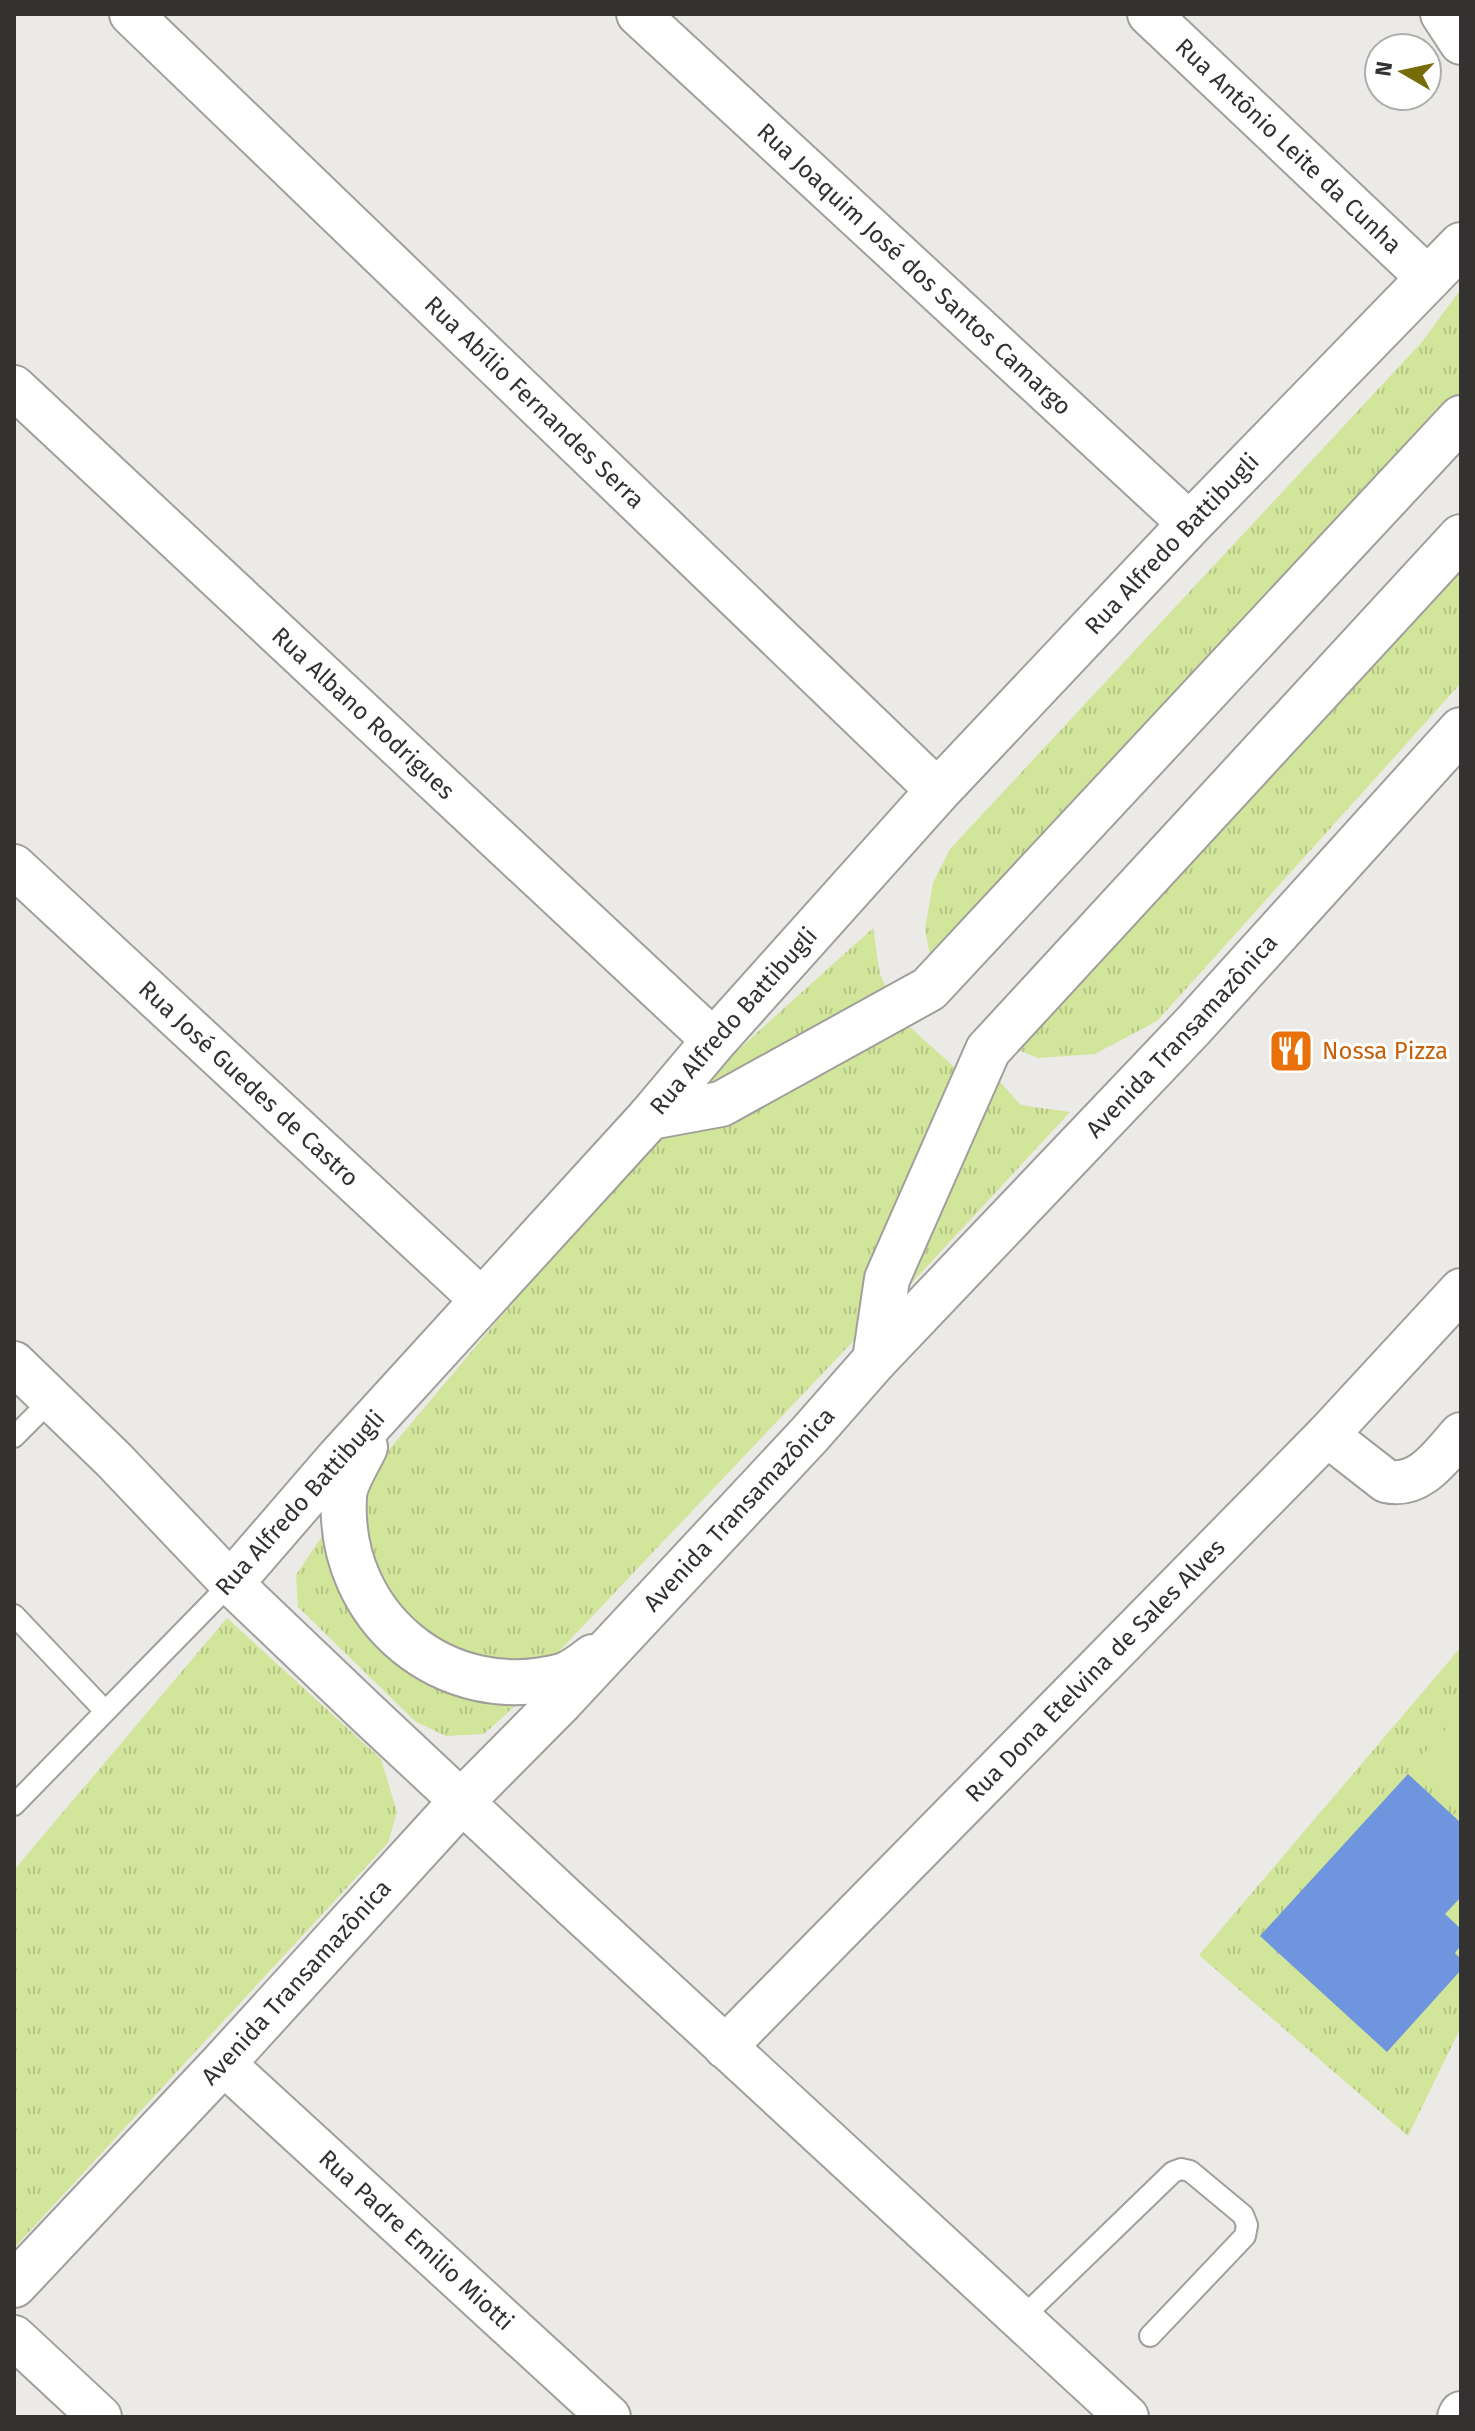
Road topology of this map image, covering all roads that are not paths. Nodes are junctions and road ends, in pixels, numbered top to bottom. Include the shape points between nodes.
1 (131, 14) edge
2 (638, 14) edge
3 (1149, 14) edge
4 (1442, 14) edge
5 (1461, 43) edge
6 (1461, 245) edge
7 (1429, 279) junction
8 (14, 387) edge
9 (1461, 418) edge
10 (1190, 524) junction
11 (1461, 537) edge
12 (1461, 730) edge
13 (938, 791) junction
14 (14, 866) edge
15 (714, 1041) junction
16 (650, 1117) junction
17 (1461, 1290) edge
18 (483, 1301) junction
19 (875, 1360) junction
20 (14, 1363) edge
21 (395, 1397) junction
22 (52, 1399) junction
23 (1461, 1434) edge
24 (1327, 1435) junction
25 (14, 1437) edge
26 (231, 1583) junction
27 (14, 1615) edge
28 (613, 1644) junction
29 (105, 1711) junction
30 (461, 1802) junction
31 (14, 1805) edge
32 (725, 2047) junction
33 (223, 2063) junction
34 (14, 2285) edge
35 (1022, 2318) junction
36 (1150, 2336) dead end
37 (14, 2337) edge
38 (100, 2417) edge
39 (609, 2417) edge
40 (1127, 2417) edge

1 - 13 street, Rua Abílio Fernandes Serra
2 - 10 street, Rua Joaquim José dos Santos Camargo
3 - 7 street, Rua Antônio Leite da Cunha
4 - 5 street
6 - 7 street, Rua Alfredo Battibugli
7 - 10 street, Rua Alfredo Battibugli
8 - 15 street, Rua Albano Rodrigues
9 - 16 street via 929,989 721,1104
10 - 13 street, Rua Alfredo Battibugli
11 - 19 street via 988,1050 887,1279
12 - 19 street, Avenida Transamazônica via 1193,1026
13 - 15 street, Rua Alfredo Battibugli
14 - 18 street, Rua José Guedes de Castro
15 - 16 street, Rua Alfredo Battibugli
16 - 18 street, Rua Alfredo Battibugli
17 - 24 street, Rua Dona Etelvina de Sales Alves
18 - 21 street, Rua Alfredo Battibugli
19 - 28 street, Avenida Transamazônica
20 - 22 street
21 - 26 street, Rua Alfredo Battibugli
21 - 28 street via 343,1494 347,1552 369,1604 406,1645 455,1673 509,1683 564,1676
22 - 25 lane
22 - 26 street
23 - 24 street via 1425,1473 1397,1484
24 - 32 street, Rua Dona Etelvina de Sales Alves
26 - 29 lane, Rua Alfredo Battibugli
26 - 30 street
27 - 29 lane
28 - 30 street, Avenida Transamazônica
29 - 31 lane, Rua Alfredo Battibugli
30 - 32 street
30 - 33 street, Avenida Transamazônica
32 - 35 street
33 - 34 street, Avenida Transamazônica
33 - 39 street, Rua Padre Emilio Miotti
35 - 36 lane via 1173,2172 1185,2169 1243,2215 1247,2232
35 - 40 street
37 - 38 street

